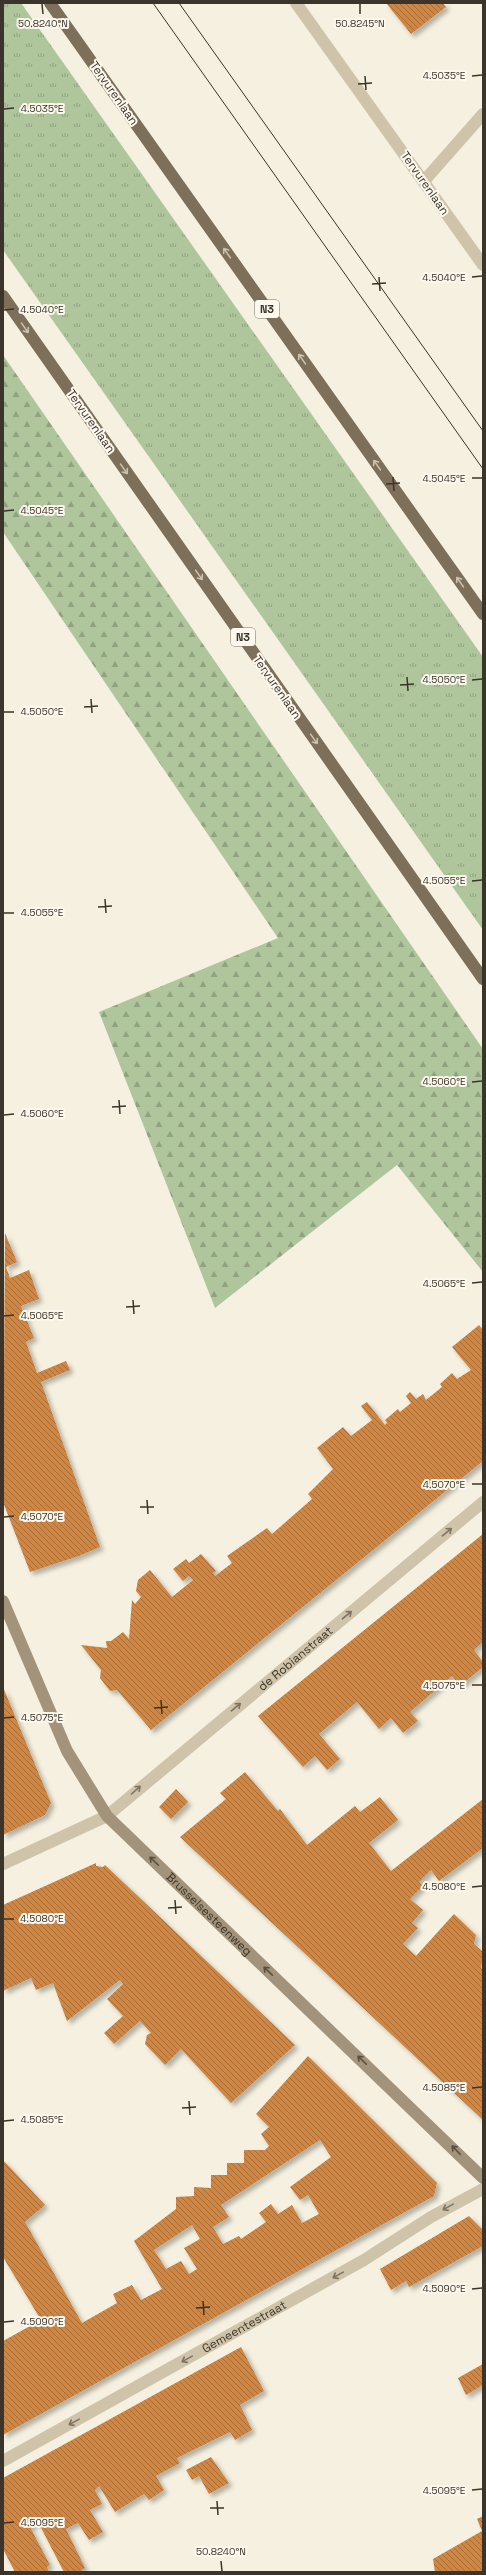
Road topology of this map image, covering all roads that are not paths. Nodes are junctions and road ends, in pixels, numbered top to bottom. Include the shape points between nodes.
1 (50, 3) edge
2 (296, 3) edge
3 (483, 114) edge
4 (424, 181) junction
5 (483, 265) edge
6 (3, 296) edge
7 (483, 614) edge
8 (483, 979) edge
9 (483, 1502) edge
10 (3, 1601) edge
11 (107, 1816) junction
12 (3, 1864) edge
13 (483, 2178) edge
14 (483, 2189) edge
15 (3, 2461) edge

7 -> 1 main road, Tervurenlaan / N3
2 - 4 street, Tervurenlaan
3 - 4 street
4 - 5 street, Tervurenlaan
6 -> 8 main road, Tervurenlaan / N3
11 -> 9 street, de Robianstraat
10 - 11 street, Brusselsesteenweg via 67,1751
11 - 12 street, de Robianstraat
13 -> 11 street, Brusselsesteenweg
14 -> 15 street, Gemeentestraat via 431,2217 364,2260

